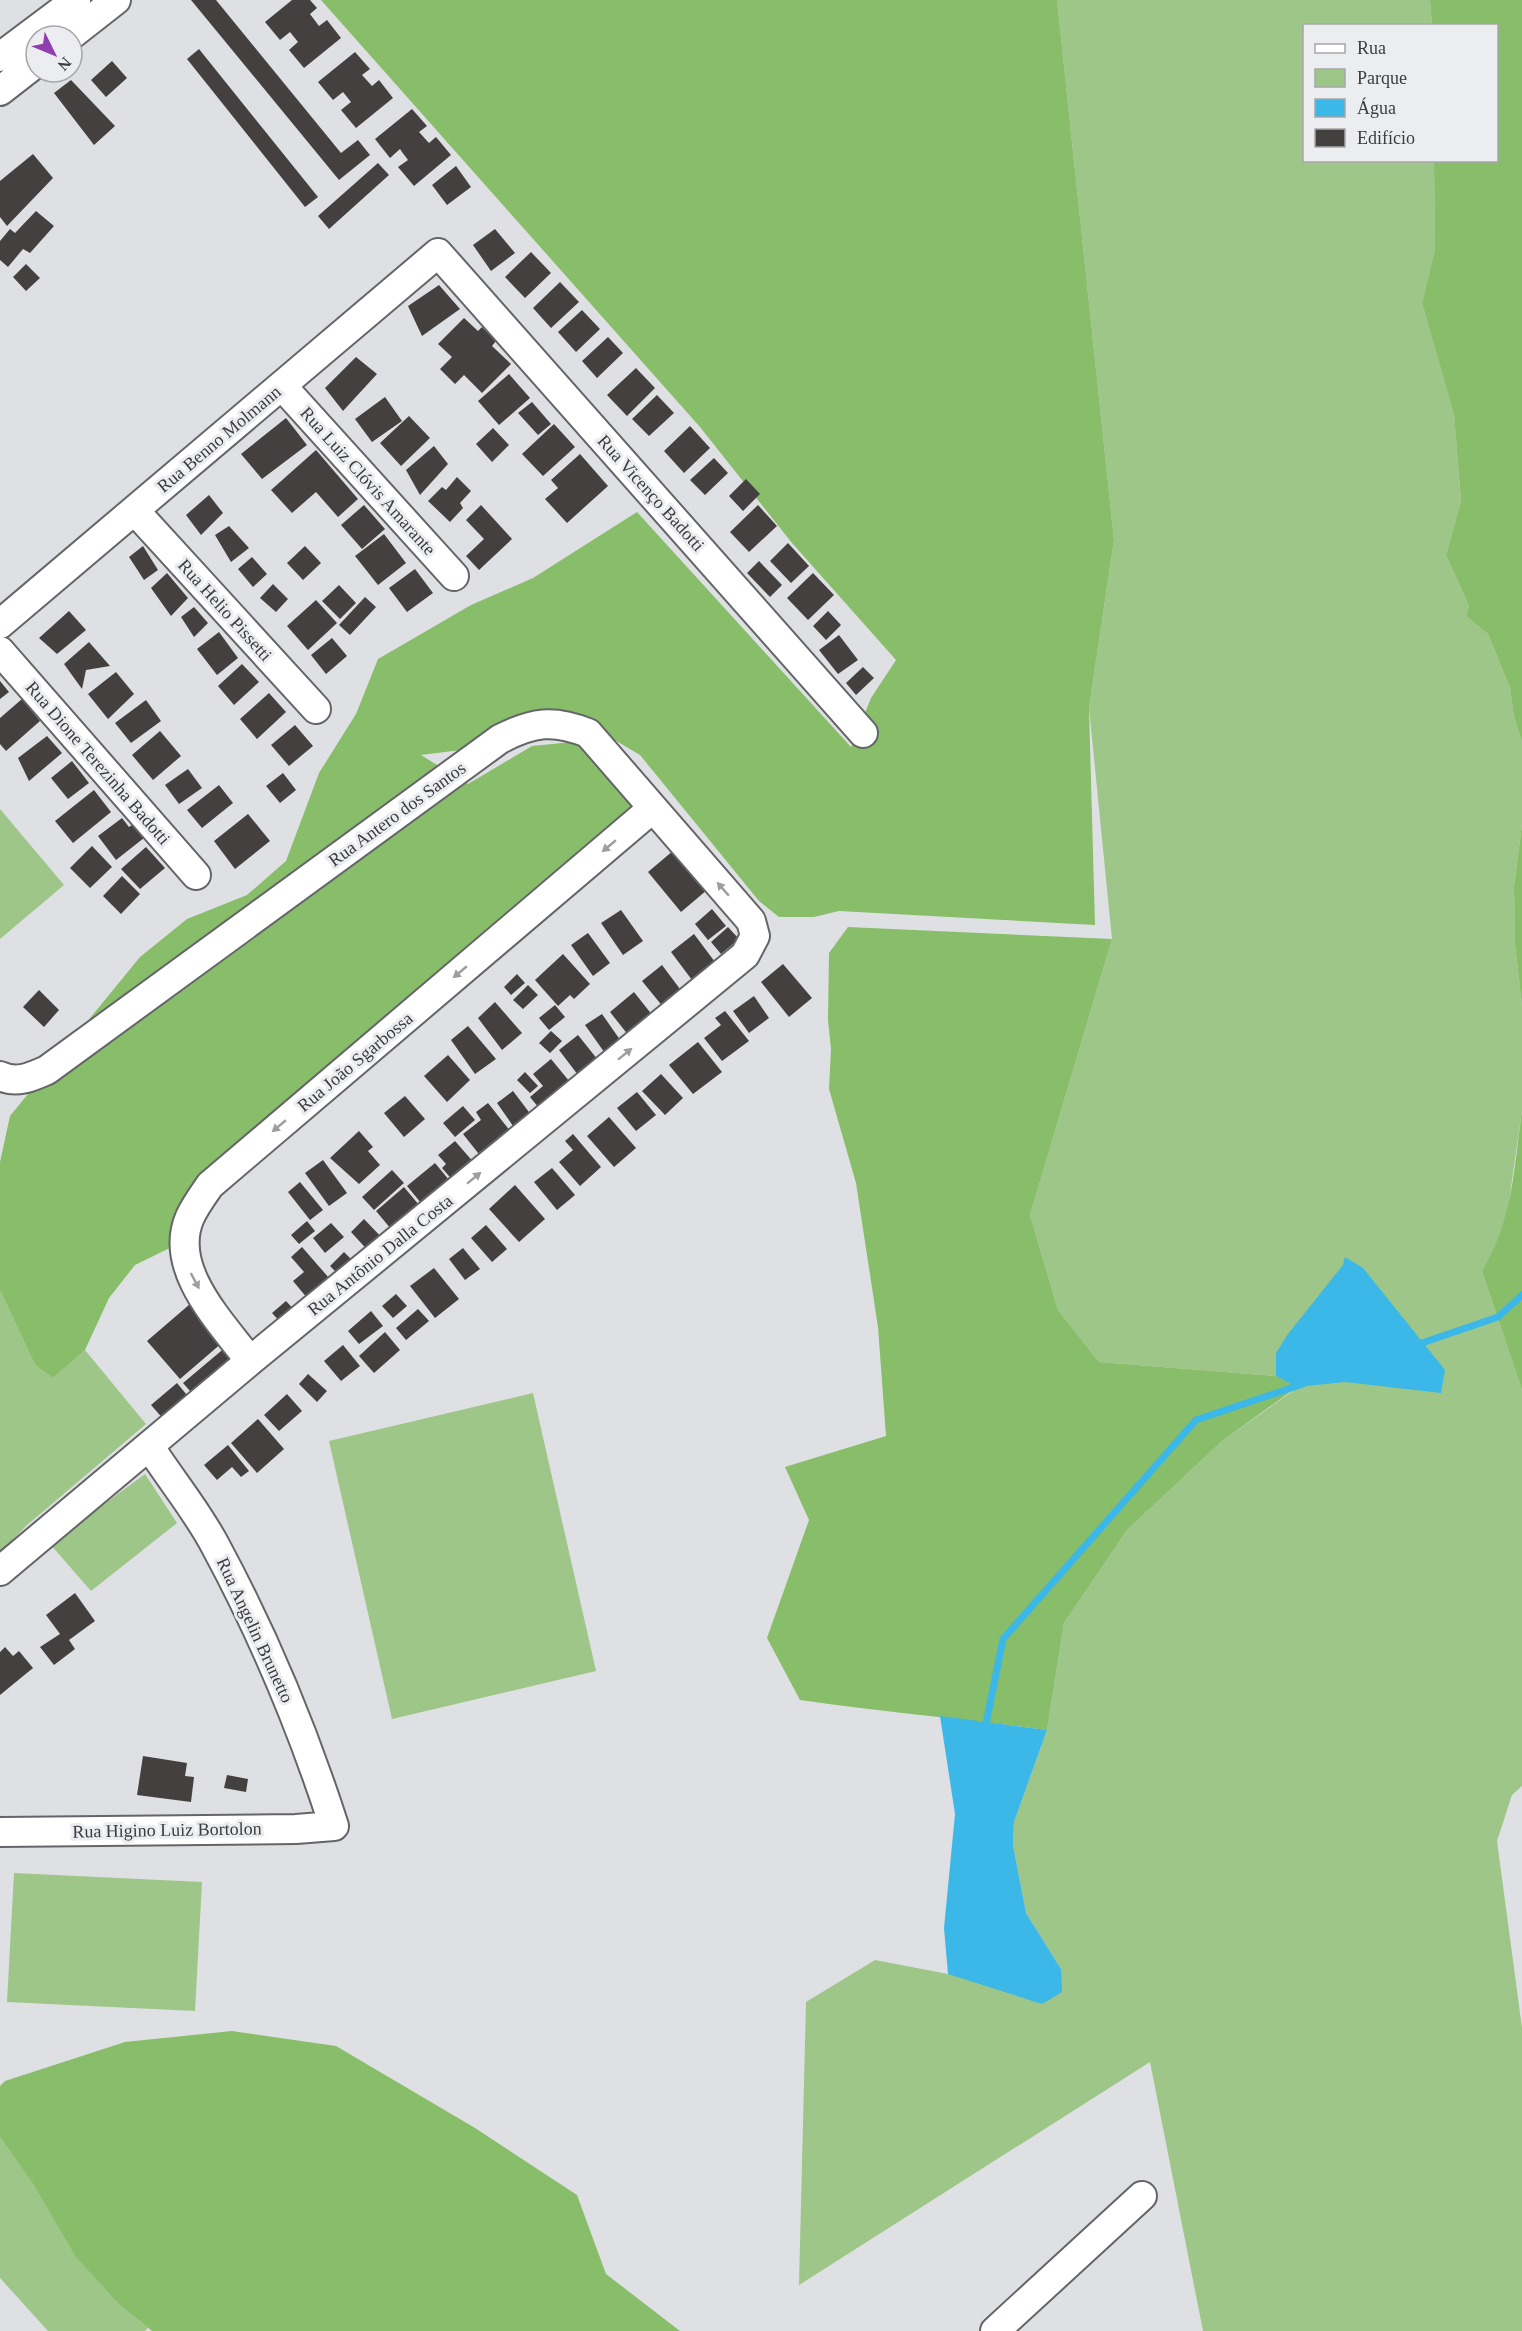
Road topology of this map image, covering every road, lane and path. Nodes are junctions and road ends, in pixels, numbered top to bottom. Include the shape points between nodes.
1 (116, 0) edge
2 (68, 22) edge
3 (0, 57) edge
4 (24, 72) edge
5 (0, 91) edge
6 (438, 253) joint
7 (282, 386) junction
8 (135, 511) junction
9 (454, 576) dead end
10 (0, 624) edge
11 (0, 651) edge
12 (316, 709) dead end
13 (863, 733) dead end
14 (653, 808) junction
15 (196, 875) dead end
16 (755, 936) joint
17 (0, 1076) edge
18 (250, 1361) junction
19 (150, 1447) junction
20 (0, 1571) edge
21 (334, 1826) joint
22 (0, 1832) edge
23 (1142, 2196) dead end
24 (995, 2331) edge

1 - 2 street
2 - 3 street
4 - 5 street
6 - 7 street, Rua Benno Molmann
6 - 13 street, Rua Vicenço Badotti
7 - 8 street, Rua Benno Molmann
7 - 9 street, Rua Luiz Clóvis Amarante
8 - 10 street, Rua Benno Molmann
8 - 12 street, Rua Helio Pissetti
11 - 15 street, Rua Dione Terezinha Badotti
16 -> 14 street, Rua Antero dos Santos via 751,921
14 - 17 street, Rua Antero dos Santos via 588,733 566,724 522,728 500,739 47,1070 28,1079 9,1081
14 -> 18 street, Rua João Sgarbossa via 210,1185 189,1218 185,1244 190,1274
18 -> 16 street, Rua Antônio Dalla Costa via 745,955
18 - 19 street, Rua Antônio Dalla Costa
19 - 20 street, Rua Antônio Dalla Costa
19 - 21 street, Rua Angelin Brunetto via 215,1544 264,1644
21 - 22 street, Rua Higino Luiz Bortolon
23 - 24 street

